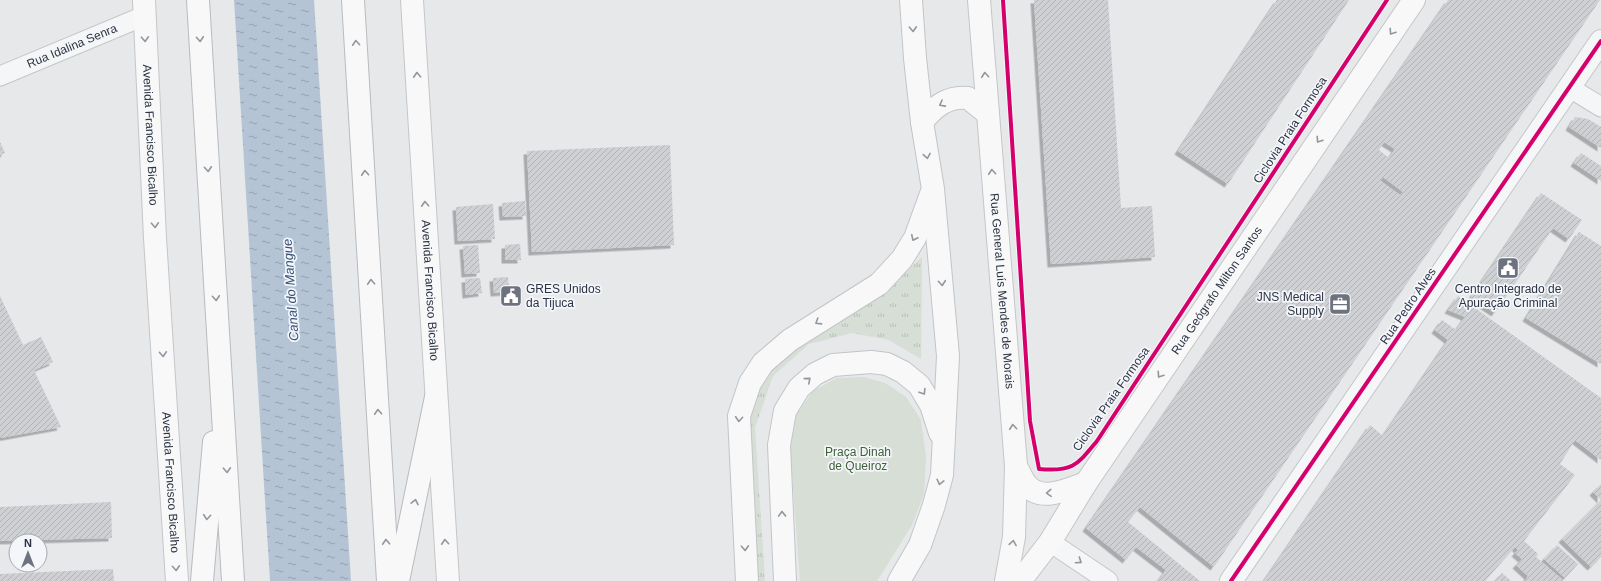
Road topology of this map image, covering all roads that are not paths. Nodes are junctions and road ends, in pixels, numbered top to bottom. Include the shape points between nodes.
1 (198, 0) edge
2 (353, 0) edge
3 (412, 0) edge
4 (911, 0) edge
5 (978, 0) edge
6 (1414, 0) edge
7 (144, 8) edge
8 (1601, 41) edge
9 (0, 76) edge
10 (1570, 88) junction
11 (1601, 107) edge
12 (988, 114) junction
13 (922, 122) junction
14 (933, 189) junction
15 (220, 367) junction
16 (436, 397) junction
17 (943, 443) junction
18 (1016, 466) junction
19 (1086, 483) junction
20 (1050, 542) junction
21 (177, 581) edge
22 (202, 581) edge
23 (233, 581) edge
24 (388, 581) edge
25 (398, 581) edge
26 (448, 581) edge
27 (747, 581) edge
28 (785, 581) edge
29 (900, 581) edge
30 (1006, 581) edge
31 (1020, 581) edge
32 (1108, 581) edge
33 (1231, 581) edge

1 -> 15 main road
24 -> 2 main road
16 -> 3 main road, Avenida Francisco Bicalho
4 -> 13 main road
12 -> 5 main road, Rua General Luís Mendes de Morais
6 -> 19 main road, Rua Geógrafo Milton Santos
7 - 9 street, Rua Idalina Senra
7 -> 21 main road, Avenida Francisco Bicalho via 155,238
8 - 10 street, Rua Pedro Alves
10 - 11 street
10 - 33 street, Rua Pedro Alves
12 -> 13 main road via 968,98 954,98 936,107
18 -> 12 main road, Rua General Luís Mendes de Morais
13 -> 14 main road
14 -> 17 main road via 948,356
14 -> 27 main road via 915,238 902,259 879,284 790,340 764,363 750,383 738,416
15 -> 22 main road
15 -> 23 main road
25 -> 16 main road
26 -> 16 main road, Avenida Francisco Bicalho
28 -> 17 main road via 780,445 785,411 799,388 833,365 853,362 887,364 903,372 919,385 931,405
17 -> 29 main road via 942,475 934,505 920,545
19 -> 18 main road via 1058,493 1043,494 1025,484
30 -> 18 main road, Rua General Luís Mendes de Morais via 1014,536
19 - 20 main road, Rua Geógrafo Milton Santos
20 - 31 main road, Rua Geógrafo Milton Santos
20 -> 32 street

